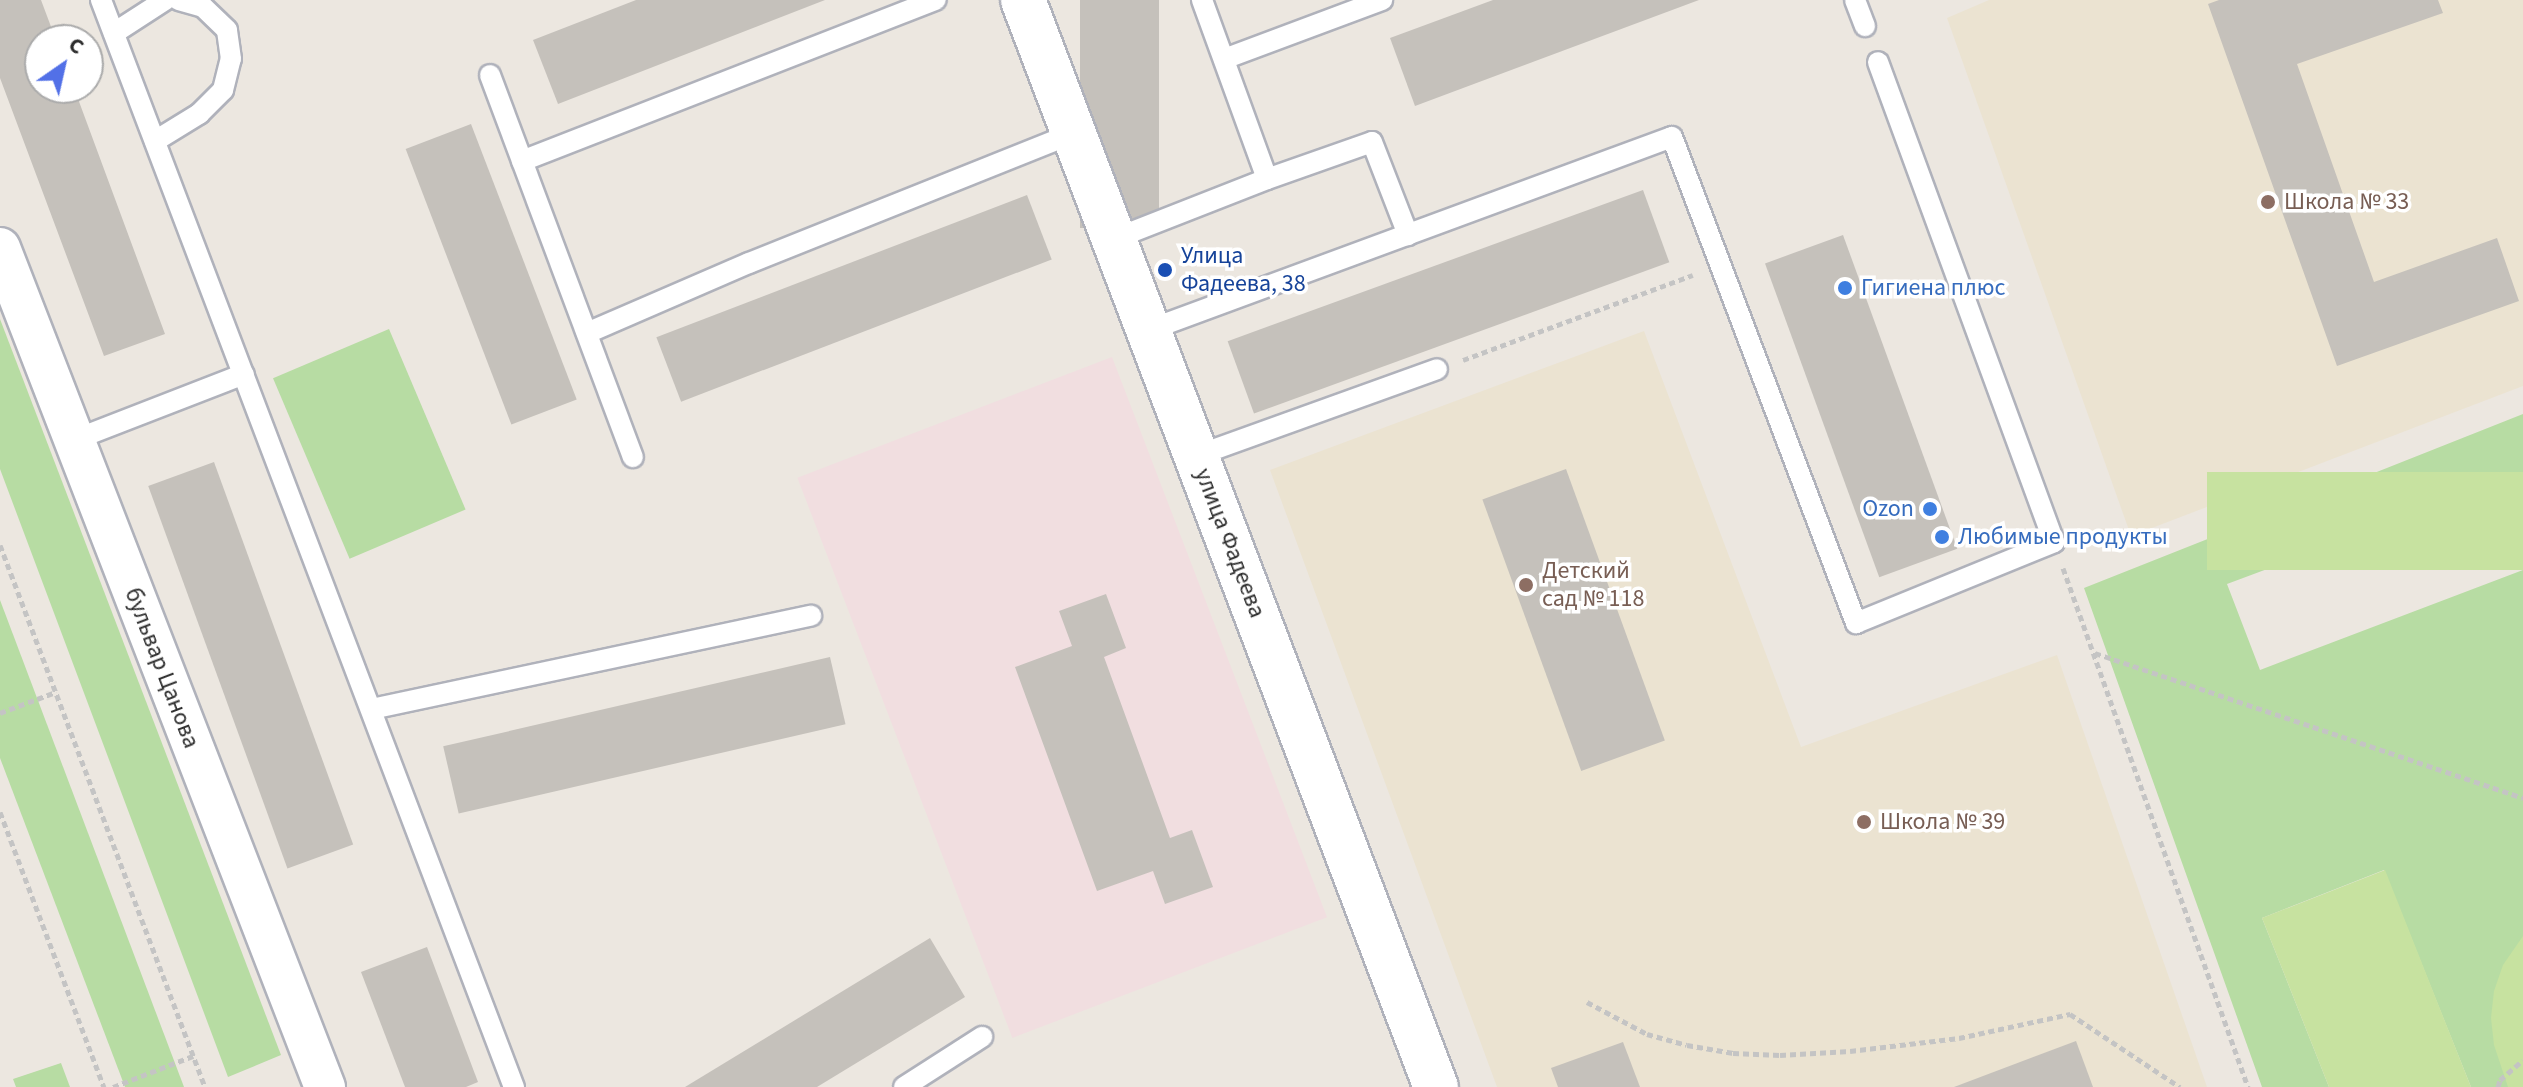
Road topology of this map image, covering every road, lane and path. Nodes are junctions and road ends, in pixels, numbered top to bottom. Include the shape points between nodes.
1 (101, 0) edge
2 (165, 0) edge
3 (179, 0) edge
4 (936, 0) edge
5 (1023, 0) edge
6 (1202, 0) edge
7 (1382, 0) edge
8 (1855, 0) edge
9 (1865, 26) dead end
10 (114, 33) junction
11 (1224, 59) junction
12 (1878, 62) dead end
13 (490, 75) dead end
14 (1074, 133) junction
15 (155, 141) junction
16 (522, 161) junction
17 (1267, 179) junction
18 (1408, 235) junction
19 (1114, 239) junction
20 (0, 248) edge
21 (1720, 265) junction
22 (1149, 330) junction
23 (587, 333) junction
24 (1437, 369) joint
25 (244, 374) junction
26 (74, 440) junction
27 (1196, 456) junction
28 (633, 457) dead end
29 (2054, 542) junction
30 (0, 545) edge
31 (811, 616) dead end
32 (2094, 653) junction
33 (56, 692) junction
34 (372, 709) junction
35 (0, 713) edge
36 (2523, 798) edge
37 (0, 812) edge
38 (1587, 1002) dead end
39 (982, 1037) dead end
40 (193, 1056) junction
41 (2523, 1060) edge
42 (104, 1087) edge
43 (113, 1087) edge
44 (205, 1087) edge
45 (325, 1087) edge
46 (514, 1087) edge
47 (904, 1087) edge
48 (1436, 1087) edge
49 (2180, 1087) edge
50 (2248, 1087) edge
51 (2498, 1087) edge

1 - 10 lane
2 - 10 lane
3 - 15 lane via 203,7 227,30 231,59 223,90 199,114
4 - 16 lane
5 - 14 street, улица Фадеева
6 - 11 lane
7 - 11 lane
8 - 9 lane
10 - 15 lane
11 - 17 lane
12 - 29 lane
13 - 16 lane
14 - 19 street, улица Фадеева
14 - 23 lane
15 - 25 lane
16 - 23 lane
17 - 18 lane via 1372,142
17 - 19 lane
18 - 21 lane via 1672,137
18 - 22 lane
19 - 22 street, улица Фадеева
20 - 26 street, бульвар Цанова
21 - 24 path
21 - 29 lane via 1856,623
22 - 27 street, улица Фадеева
23 - 28 lane
24 - 27 lane
25 - 26 lane
25 - 34 lane
26 - 45 street, бульвар Цанова
27 - 48 street, улица Фадеева
29 - 32 path
30 - 33 path
31 - 34 lane
32 - 36 path
32 - 50 path
33 - 35 path
33 - 40 path
34 - 46 lane
37 - 42 path
38 - 49 path via 1647,1034 1687,1045 1780,1055 1959,1038 2070,1014
39 - 47 lane
40 - 43 path
40 - 44 path
41 - 51 path

